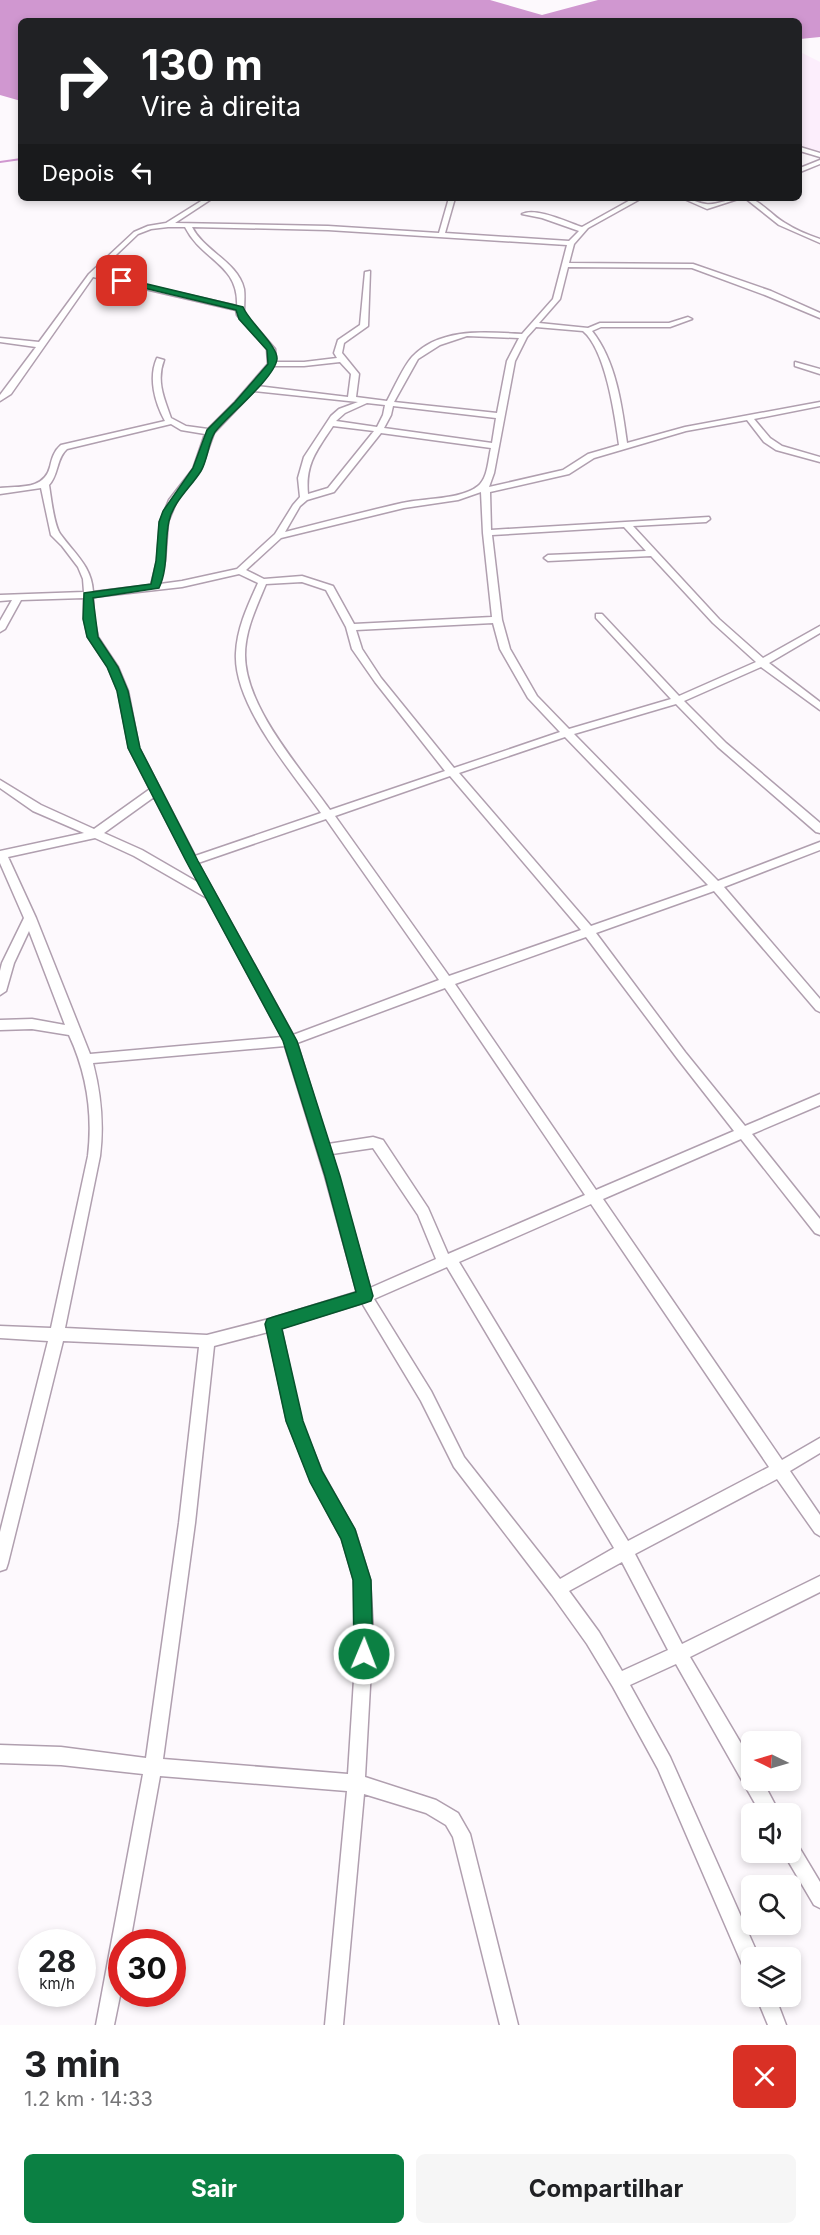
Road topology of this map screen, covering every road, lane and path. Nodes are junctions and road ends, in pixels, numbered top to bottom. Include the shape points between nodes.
1 (802, 150) edge
2 (820, 155) edge
3 (820, 162) edge
4 (802, 169) edge
5 (205, 201) edge
6 (451, 201) edge
7 (628, 201) edge
8 (692, 201) edge
9 (728, 201) edge
10 (751, 201) edge
11 (525, 214) dead end
12 (168, 225) junction
13 (188, 226) junction
14 (583, 230) junction
15 (441, 236) junction
16 (820, 241) edge
17 (571, 243) junction
18 (565, 266) junction
19 (368, 272) dead end
20 (91, 275) junction
21 (240, 309) junction
22 (820, 316) edge
23 (688, 319) dead end
24 (535, 325) junction
25 (588, 330) junction
26 (524, 336) junction
27 (0, 340) edge
28 (42, 345) junction
29 (160, 360) dead end
30 (342, 360) junction
31 (272, 364) junction
32 (798, 364) dead end
33 (820, 372) edge
34 (251, 388) junction
35 (0, 399) edge
36 (351, 400) junction
37 (366, 401) junction
38 (389, 404) junction
39 (820, 404) edge
40 (501, 416) junction
41 (749, 417) junction
42 (170, 422) junction
43 (330, 423) junction
44 (379, 430) junction
45 (210, 432) junction
46 (495, 446) junction
47 (623, 446) junction
48 (820, 460) edge
49 (44, 483) junction
50 (486, 487) junction
51 (0, 491) edge
52 (304, 498) junction
53 (706, 519) dead end
54 (626, 524) junction
55 (488, 533) junction
56 (278, 536) junction
57 (652, 553) junction
58 (548, 558) dead end
59 (240, 571) junction
60 (263, 582) junction
61 (155, 586) junction
62 (88, 596) junction
63 (0, 598) edge
64 (17, 599) junction
65 (599, 616) dead end
66 (497, 620) junction
67 (351, 627) junction
68 (0, 629) edge
69 (820, 629) edge
70 (762, 663) junction
71 (678, 700) junction
72 (820, 707) edge
73 (566, 733) junction
74 (452, 772) junction
75 (0, 783) edge
76 (155, 791) junction
77 (328, 814) junction
78 (820, 829) edge
79 (94, 835) junction
80 (820, 846) edge
81 (1, 855) edge
82 (192, 861) junction
83 (716, 886) junction
84 (211, 896) junction
85 (30, 918) junction
86 (588, 931) junction
87 (447, 982) junction
88 (0, 991) edge
89 (820, 1007) edge
90 (0, 1025) edge
91 (73, 1031) junction
92 (290, 1041) junction
93 (86, 1059) junction
94 (820, 1099) edge
95 (744, 1132) junction
96 (324, 1150) junction
97 (596, 1198) junction
98 (820, 1229) edge
99 (447, 1260) junction
100 (365, 1296) junction
101 (273, 1324) junction
102 (0, 1332) edge
103 (57, 1335) junction
104 (207, 1341) junction
105 (820, 1445) edge
106 (780, 1471) junction
107 (820, 1528) edge
108 (624, 1550) junction
109 (0, 1563) edge
110 (820, 1584) edge
111 (558, 1589) junction
112 (679, 1654) junction
113 (619, 1681) junction
114 (0, 1754) edge
115 (741, 1761) edge
116 (153, 1767) junction
117 (356, 1783) junction
118 (799, 1863) edge
119 (820, 1899) edge
120 (745, 1947) edge
121 (770, 2007) edge
122 (105, 2025) edge
123 (334, 2025) edge
124 (509, 2025) edge
125 (777, 2025) edge

1 - 2 street
3 - 4 street
5 - 12 street
6 - 15 street
7 - 14 street
8 - 9 street via 707,207
10 - 16 street via 776,223
11 - 14 street
12 - 13 street
12 - 20 street via 136,233
13 - 15 street via 328,228
13 - 21 street via 193,238 218,258 237,282
14 - 17 street
15 - 17 street
17 - 18 street
18 - 22 street via 693,267
18 - 24 street via 556,299
19 - 30 street via 364,326 340,342 338,353
20 - 21 street
20 - 28 street
21 - 31 street via 242,317 271,349
23 - 25 street via 670,325 600,325
24 - 25 street
24 - 26 street
25 - 47 street via 619,412
26 - 38 street via 467,334 437,343 409,365
26 - 40 street via 511,361
27 - 28 street
28 - 35 street
29 - 42 street via 155,382
30 - 31 street
30 - 36 street via 355,370 357,377
31 - 34 street
32 - 33 street
34 - 36 street
34 - 45 street
36 - 37 street
37 - 38 street
37 - 43 street via 342,411
38 - 40 street
38 - 44 street
39 - 41 street
40 - 46 street
41 - 47 street
41 - 48 street via 767,440 779,448
42 - 45 street
42 - 49 street via 64,447 58,452 50,479
43 - 44 street
43 - 52 street via 308,458 302,478
44 - 46 street
44 - 52 street via 331,490
45 - 61 street via 197,469 167,511
46 - 50 street
47 - 50 street via 591,456 566,472
49 - 51 street
49 - 62 street via 55,535 82,567 88,579
50 - 55 street
50 - 56 street via 458,497 404,505
52 - 56 street
53 - 54 street
54 - 55 street
54 - 57 street
55 - 66 street
56 - 59 street
57 - 58 street
57 - 70 street
59 - 60 street
59 - 61 street
60 - 67 street via 319,582 330,588
60 - 77 street via 240,639 242,676 265,726
61 - 62 street
62 - 64 street
62 - 76 street via 93,637 123,691 134,748
63 - 64 street
64 - 68 street
65 - 71 street
66 - 67 street
66 - 73 street via 505,649 518,674 533,698
67 - 74 street via 357,649 378,680
69 - 70 street
70 - 71 street
70 - 72 street
71 - 73 street
71 - 78 street via 722,746
73 - 74 street
73 - 83 street
74 - 77 street
74 - 86 street
75 - 79 street via 37,808
76 - 79 street
76 - 82 street
77 - 82 street
77 - 87 street
79 - 81 street
79 - 84 street via 138,853
80 - 83 street
81 - 85 street
82 - 84 street
83 - 86 street
83 - 89 street
84 - 92 street
85 - 88 street via 8,963
85 - 91 street
86 - 87 street
86 - 95 street
87 - 92 street
87 - 97 street
90 - 91 street via 32,1024
91 - 93 street
92 - 93 street
92 - 96 street
93 - 103 street via 98,1130
94 - 95 street
95 - 97 street
95 - 98 street
96 - 99 street via 378,1144 423,1212
96 - 100 street
97 - 99 street
97 - 106 street
99 - 100 street
99 - 108 street
100 - 101 street
100 - 111 street via 426,1396 459,1462
101 - 104 street
101 - 117 street via 294,1421 316,1476 349,1536 362,1580 365,1632
102 - 103 street
103 - 104 street
103 - 109 street
104 - 116 street via 187,1523
105 - 106 street
106 - 107 street
106 - 108 street
108 - 111 street
108 - 112 street
110 - 112 street
111 - 113 street
112 - 113 street
112 - 115 street
113 - 120 street via 664,1763
114 - 116 street via 61,1756
116 - 117 street
116 - 122 street
117 - 123 street
117 - 124 street via 430,1806 453,1819 468,1857
118 - 119 street
121 - 125 street

